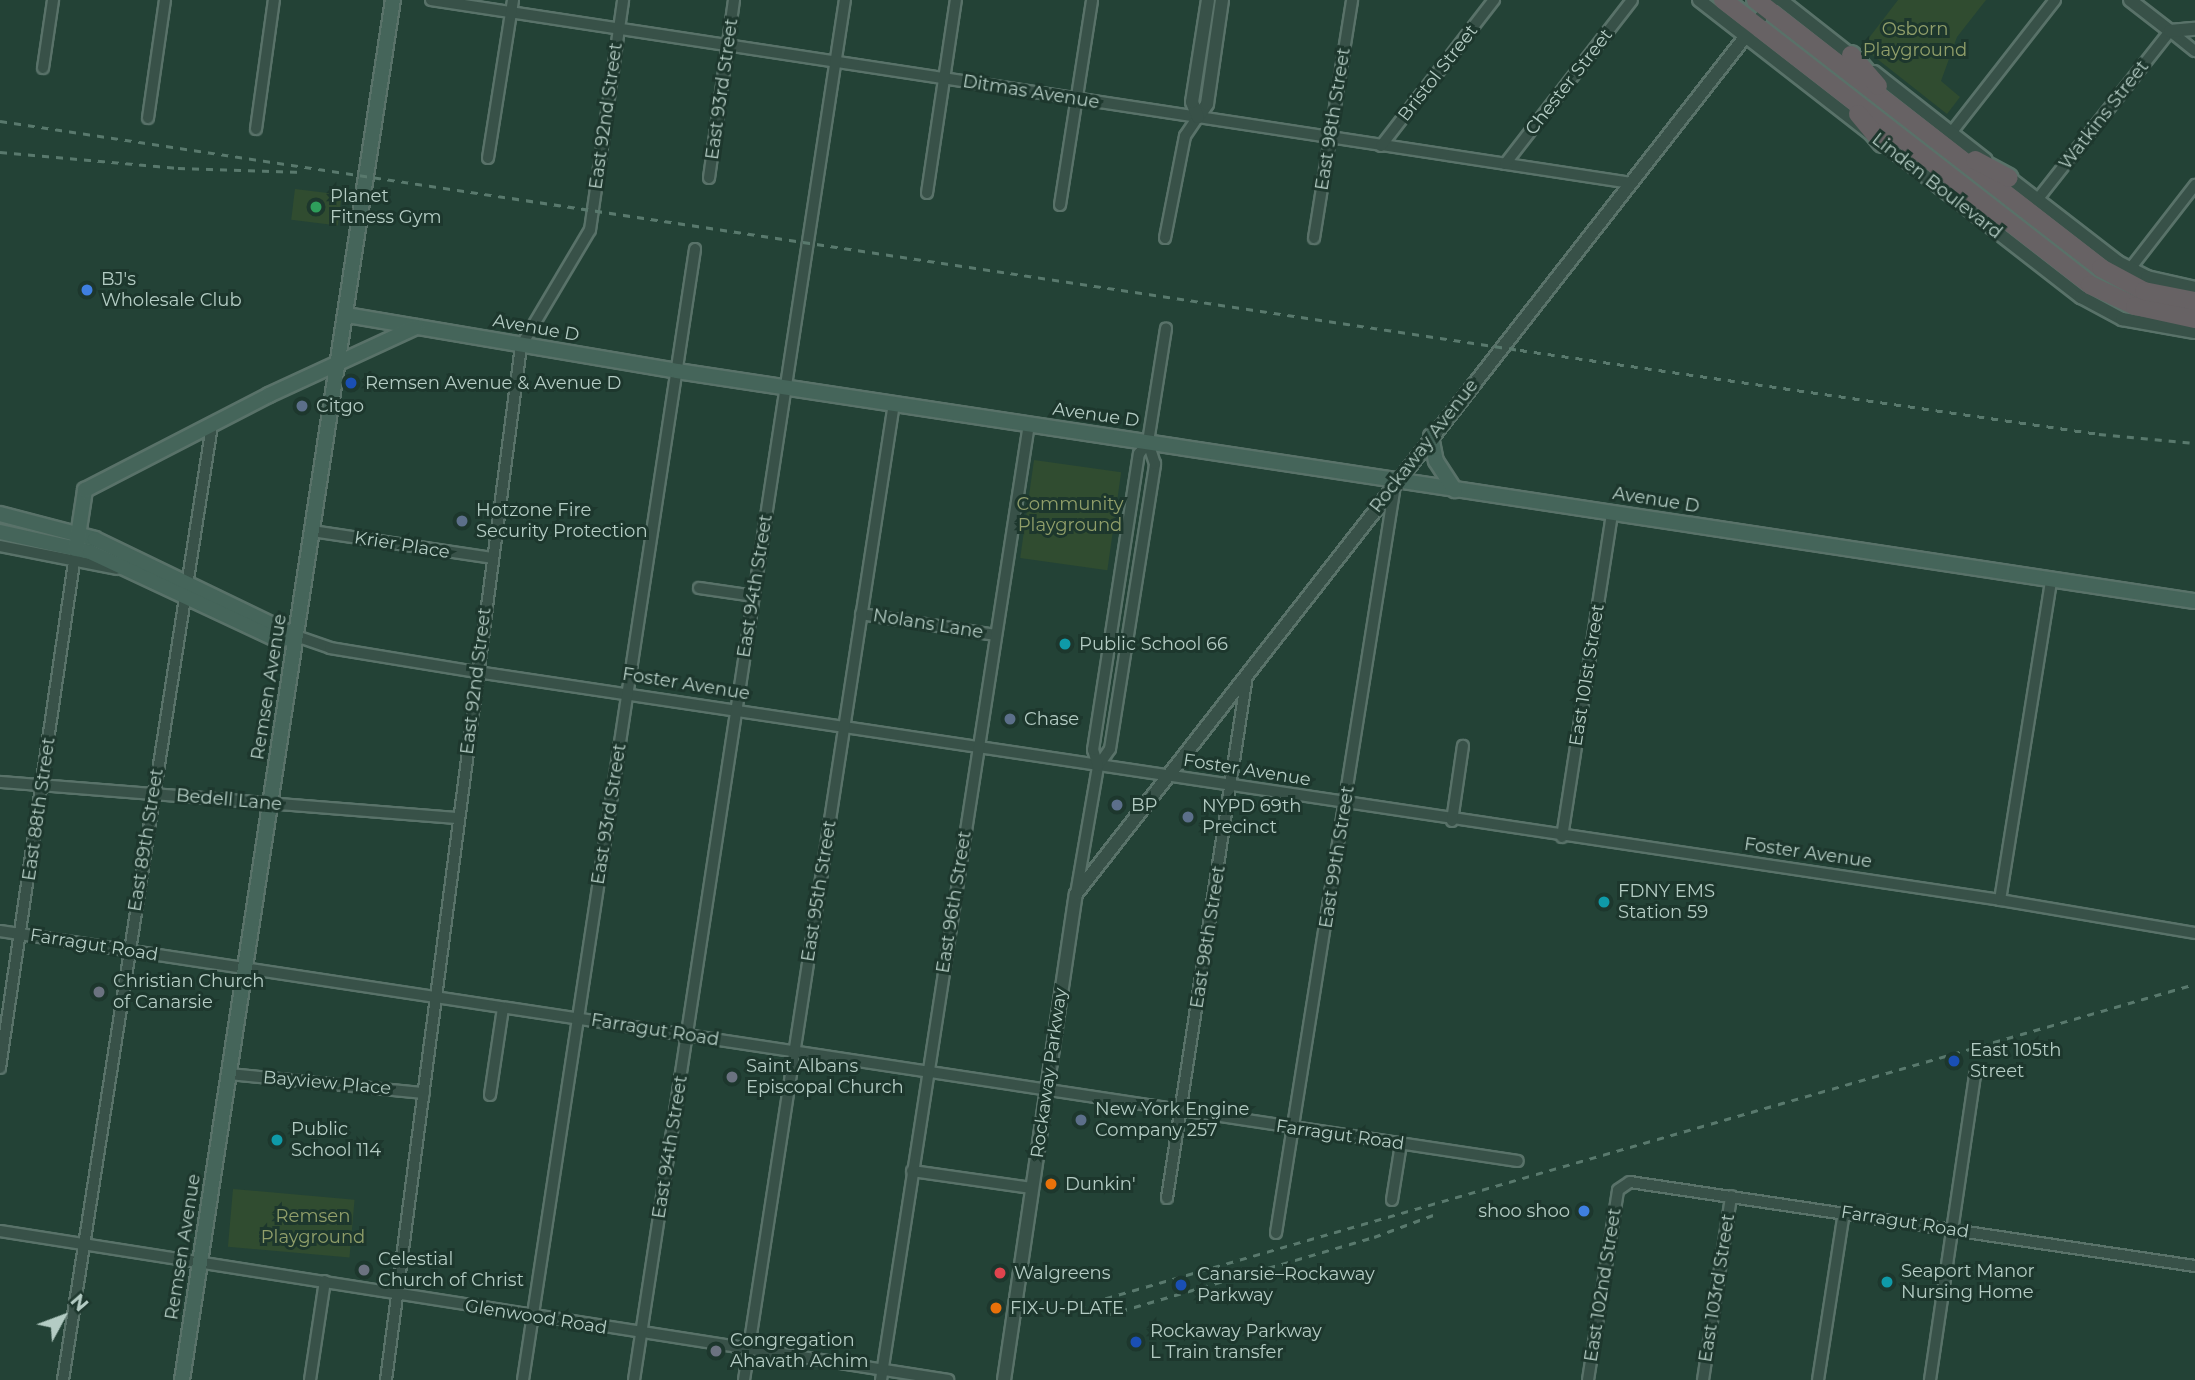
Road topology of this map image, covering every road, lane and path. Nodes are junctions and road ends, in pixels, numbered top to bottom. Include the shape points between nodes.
1 (53, 0) edge
2 (165, 0) edge
3 (274, 0) edge
4 (393, 0) edge
5 (431, 0) edge
6 (513, 0) edge
7 (623, 0) edge
8 (734, 0) edge
9 (845, 0) edge
10 (956, 0) edge
11 (1092, 0) edge
12 (1208, 0) edge
13 (1222, 0) edge
14 (1352, 0) edge
15 (1494, 0) edge
16 (1632, 0) edge
17 (1699, 0) edge
18 (1723, 0) edge
19 (2055, 0) edge
20 (2130, 0) edge
21 (1770, 2) edge
22 (511, 13) junction
23 (619, 29) junction
24 (2195, 29) edge
25 (1750, 31) junction
26 (2170, 31) junction
27 (727, 46) junction
28 (2195, 51) edge
29 (1852, 55) junction
30 (835, 62) junction
31 (43, 68) dead end
32 (944, 79) junction
33 (1835, 88) junction
34 (1076, 99) junction
35 (1903, 115) junction
36 (1198, 117) junction
37 (148, 118) dead end
38 (256, 128) dead end
39 (1944, 136) junction
40 (1330, 137) junction
41 (1882, 143) junction
42 (1381, 146) junction
43 (488, 158) dead end
44 (1505, 164) junction
45 (709, 178) dead end
46 (2009, 178) joint
47 (1631, 183) junction
48 (2195, 185) edge
49 (928, 193) dead end
50 (2037, 200) junction
51 (1060, 205) dead end
52 (1165, 238) dead end
53 (1314, 238) dead end
54 (695, 249) dead end
55 (2195, 288) edge
56 (2115, 289) junction
57 (2195, 301) edge
58 (347, 315) junction
59 (2195, 319) edge
60 (416, 327) junction
61 (1166, 328) dead end
62 (2195, 332) edge
63 (521, 346) junction
64 (341, 360) junction
65 (677, 371) junction
66 (786, 386) junction
67 (894, 403) junction
68 (1029, 424) junction
69 (212, 425) junction
70 (1432, 436) junction
71 (1147, 442) junction
72 (1395, 482) junction
73 (1455, 490) junction
74 (1612, 513) junction
75 (0, 514) edge
76 (312, 531) junction
77 (0, 532) edge
78 (78, 534) junction
79 (0, 546) edge
80 (75, 556) junction
81 (492, 558) junction
82 (186, 580) junction
83 (2051, 580) junction
84 (699, 588) dead end
85 (182, 596) junction
86 (754, 596) junction
87 (2195, 601) edge
88 (861, 614) junction
89 (995, 635) junction
90 (296, 636) junction
91 (477, 672) junction
92 (1247, 676) junction
93 (628, 695) junction
94 (736, 711) junction
95 (844, 728) junction
96 (1463, 746) dead end
97 (977, 748) junction
98 (1098, 766) junction
99 (1168, 777) junction
100 (0, 782) edge
101 (43, 785) junction
102 (1231, 787) junction
103 (153, 794) junction
104 (271, 803) junction
105 (1345, 804) junction
106 (458, 818) junction
107 (1452, 821) junction
108 (1562, 837) junction
109 (1076, 894) junction
110 (2000, 900) junction
111 (0, 931) edge
112 (2195, 933) edge
113 (20, 934) junction
114 (129, 950) junction
115 (245, 969) junction
116 (436, 996) junction
117 (503, 1008) junction
118 (578, 1017) junction
119 (686, 1036) junction
120 (794, 1052) junction
121 (0, 1068) edge
122 (928, 1073) junction
123 (229, 1074) junction
124 (1975, 1075) dead end
125 (1047, 1091) junction
126 (424, 1093) junction
127 (490, 1096) dead end
128 (1181, 1111) junction
129 (1295, 1128) junction
130 (1401, 1144) junction
131 (1518, 1161) dead end
132 (912, 1171) junction
133 (1032, 1188) junction
134 (1618, 1190) joint
135 (1731, 1196) junction
136 (1167, 1198) dead end
137 (1392, 1200) dead end
138 (1844, 1213) junction
139 (1951, 1229) junction
140 (0, 1231) edge
141 (1276, 1233) dead end
142 (84, 1244) junction
143 (200, 1262) junction
144 (2195, 1266) edge
145 (325, 1281) junction
146 (397, 1294) junction
147 (533, 1317) junction
148 (641, 1334) junction
149 (749, 1350) junction
150 (881, 1375) edge
151 (63, 1380) edge
152 (182, 1380) edge
153 (310, 1380) edge
154 (386, 1380) edge
155 (523, 1380) edge
156 (634, 1380) edge
157 (744, 1380) edge
158 (948, 1380) edge
159 (1004, 1380) edge
160 (1588, 1380) edge
161 (1703, 1380) edge
162 (1818, 1380) edge
163 (1930, 1380) edge

1 - 31 street
2 - 37 street
3 - 38 street
4 - 58 main road, Remsen Avenue
5 - 22 street, Ditmas Avenue
6 - 22 street
7 - 23 street, East 92nd Street
8 - 27 street, East 93rd Street
9 - 30 street, East 94th Street
10 - 32 street
11 - 34 street
12 - 36 street via 1192,102
13 - 36 street via 1207,104
14 - 40 street, East 98th Street
15 - 42 street, Bristol Street
16 - 44 street, Chester Street
17 - 25 street, Linden Boulevard
18 - 25 highway, Linden Boulevard
19 - 39 street
20 - 26 street
21 - 25 street, Rockaway Avenue
21 - 29 street, Linden Boulevard
21 - 35 highway, Linden Boulevard
22 - 23 street, Ditmas Avenue
22 - 43 street
23 - 27 street, Ditmas Avenue
23 - 63 street, East 92nd Street via 590,230
24 - 26 street
25 - 33 highway, Linden Boulevard
25 - 41 street, Linden Boulevard
25 - 47 street, Rockaway Avenue
26 - 28 street
26 - 50 street, Watkins Street
27 - 30 street, Ditmas Avenue
27 - 45 street, East 93rd Street
29 - 35 highway
29 - 39 street, Linden Boulevard
30 - 32 street, Ditmas Avenue
30 - 66 street, East 94th Street
32 - 34 street, Ditmas Avenue
32 - 49 street
33 - 41 highway
33 - 56 highway, Linden Boulevard
34 - 36 street, Ditmas Avenue
34 - 51 street
35 - 39 highway, Linden Boulevard
36 - 40 street, Ditmas Avenue
36 - 52 street via 1185,136
39 - 46 highway
39 - 56 highway, Linden Boulevard
40 - 42 street, Ditmas Avenue
40 - 53 street, East 98th Street
41 - 56 street, Linden Boulevard
42 - 44 street, Ditmas Avenue
44 - 47 street, Ditmas Avenue
46 - 50 street, Linden Boulevard
47 - 70 street, Rockaway Avenue
48 - 56 street
50 - 56 street, Linden Boulevard
54 - 65 street, East 93rd Street
55 - 56 street, Linden Boulevard
56 - 57 highway, Linden Boulevard
56 - 59 highway, Linden Boulevard
56 - 62 street, Linden Boulevard via 2122,319
58 - 60 main road, Avenue D
58 - 64 main road, Remsen Avenue
60 - 63 main road, Avenue D
60 - 64 main road
61 - 71 street, Rockaway Parkway
63 - 65 main road, Avenue D
63 - 81 street, East 92nd Street
64 - 69 main road
64 - 76 main road, Remsen Avenue
65 - 66 main road, Avenue D
65 - 93 street, East 93rd Street
66 - 67 main road, Avenue D
66 - 86 street, East 94th Street
67 - 68 main road, Avenue D
67 - 88 street, East 95th Street
68 - 71 main road, Avenue D
68 - 89 street, East 96th Street
69 - 78 main road via 85,490
69 - 82 street, East 89th Street
70 - 72 street, Rockaway Avenue
70 - 73 main road via 1436,461
71 - 72 main road, Avenue D
71 - 98 street, Rockaway Parkway via 1139,454 1099,709 1093,750
71 - 98 street, Rockaway Parkway via 1155,464 1111,749
72 - 73 main road, Avenue D
72 - 92 street, Rockaway Avenue
72 - 105 street, East 99th Street
73 - 74 main road, Avenue D
74 - 83 main road, Avenue D
74 - 108 street, East 101st Street
75 - 78 main road, Foster Avenue
76 - 81 street, Krier Place
76 - 90 main road, Remsen Avenue
77 - 80 main road, Foster Avenue
78 - 80 main road
78 - 82 main road, Foster Avenue
79 - 80 street
80 - 85 main road, Foster Avenue via 127,570
80 - 101 street, East 88th Street
81 - 91 street, East 92nd Street
82 - 85 street, East 89th Street
82 - 90 main road, Foster Avenue
83 - 87 main road, Avenue D
83 - 110 street
84 - 86 street
85 - 90 main road, Foster Avenue via 278,640
85 - 103 street, East 89th Street
86 - 94 street, East 94th Street
88 - 89 street, Nolans Lane
88 - 95 street, East 95th Street
89 - 97 street, East 96th Street
90 - 91 street, Foster Avenue via 330,648
90 - 104 main road, Remsen Avenue
91 - 93 street, Foster Avenue
91 - 106 street, East 92nd Street
92 - 99 street, Rockaway Avenue
92 - 102 street, East 98th Street
93 - 94 street, Foster Avenue
93 - 118 street, East 93rd Street
94 - 95 street, Foster Avenue
94 - 119 street, East 94th Street
95 - 97 street, Foster Avenue
95 - 120 street, East 95th Street
96 - 107 street
97 - 98 street, Foster Avenue
97 - 122 street, East 96th Street
98 - 99 street, Foster Avenue
98 - 109 street, Rockaway Parkway
99 - 102 street, Foster Avenue
99 - 109 street, Rockaway Avenue
100 - 101 street, Bedell Lane
101 - 103 street, Bedell Lane
101 - 113 street, East 88th Street
102 - 105 street, Foster Avenue
102 - 128 street, East 98th Street
103 - 104 street, Bedell Lane
103 - 114 street, East 89th Street
104 - 106 street, Bedell Lane
104 - 115 main road, Remsen Avenue
105 - 107 street, Foster Avenue
105 - 129 street, East 99th Street
106 - 116 street, East 92nd Street
107 - 108 street, Foster Avenue
108 - 110 street, Foster Avenue
109 - 125 street, Rockaway Parkway
110 - 112 street, Foster Avenue
111 - 113 street, Farragut Road
113 - 114 street, Farragut Road
113 - 121 street, East 88th Street
114 - 115 street, Farragut Road
114 - 142 street, East 89th Street
115 - 116 street, Farragut Road
115 - 123 main road, Remsen Avenue
116 - 117 street, Farragut Road
116 - 126 street, East 92nd Street
117 - 118 street, Farragut Road
117 - 127 street
118 - 119 street, Farragut Road
118 - 147 street, East 93rd Street
119 - 120 street, Farragut Road
119 - 148 street, East 94th Street
120 - 122 street, Farragut Road
120 - 149 street, East 95th Street
122 - 125 street, Farragut Road
122 - 132 street, East 96th Street
123 - 126 street, Bayview Place
123 - 143 main road, Remsen Avenue
124 - 139 street
125 - 128 street, Farragut Road
125 - 133 street, Rockaway Parkway
126 - 146 street, East 92nd Street
128 - 129 street, Farragut Road
128 - 136 street, East 98th Street
129 - 130 street, Farragut Road
129 - 141 street, East 99th Street
130 - 131 street, Farragut Road
130 - 137 street
132 - 133 street
132 - 150 street, East 96th Street
133 - 159 street, Rockaway Parkway
134 - 135 street, Farragut Road via 1639,1181
134 - 160 street, East 102nd Street
135 - 138 street, Farragut Road
135 - 161 street, East 103rd Street
138 - 139 street, Farragut Road
138 - 162 street
139 - 144 street, Farragut Road
139 - 163 street
140 - 142 street, Glenwood Road
142 - 143 street, Glenwood Road
142 - 151 street, East 89th Street
143 - 145 street, Glenwood Road
143 - 152 main road, Remsen Avenue
145 - 146 street, Glenwood Road
145 - 153 street
146 - 147 street, Glenwood Road
146 - 154 street, East 92nd Street
147 - 148 street, Glenwood Road
147 - 155 street, East 93rd Street
148 - 149 street, Glenwood Road
148 - 156 street, East 94th Street
149 - 150 street, Glenwood Road
149 - 157 street, East 95th Street
150 - 158 street, Glenwood Road

